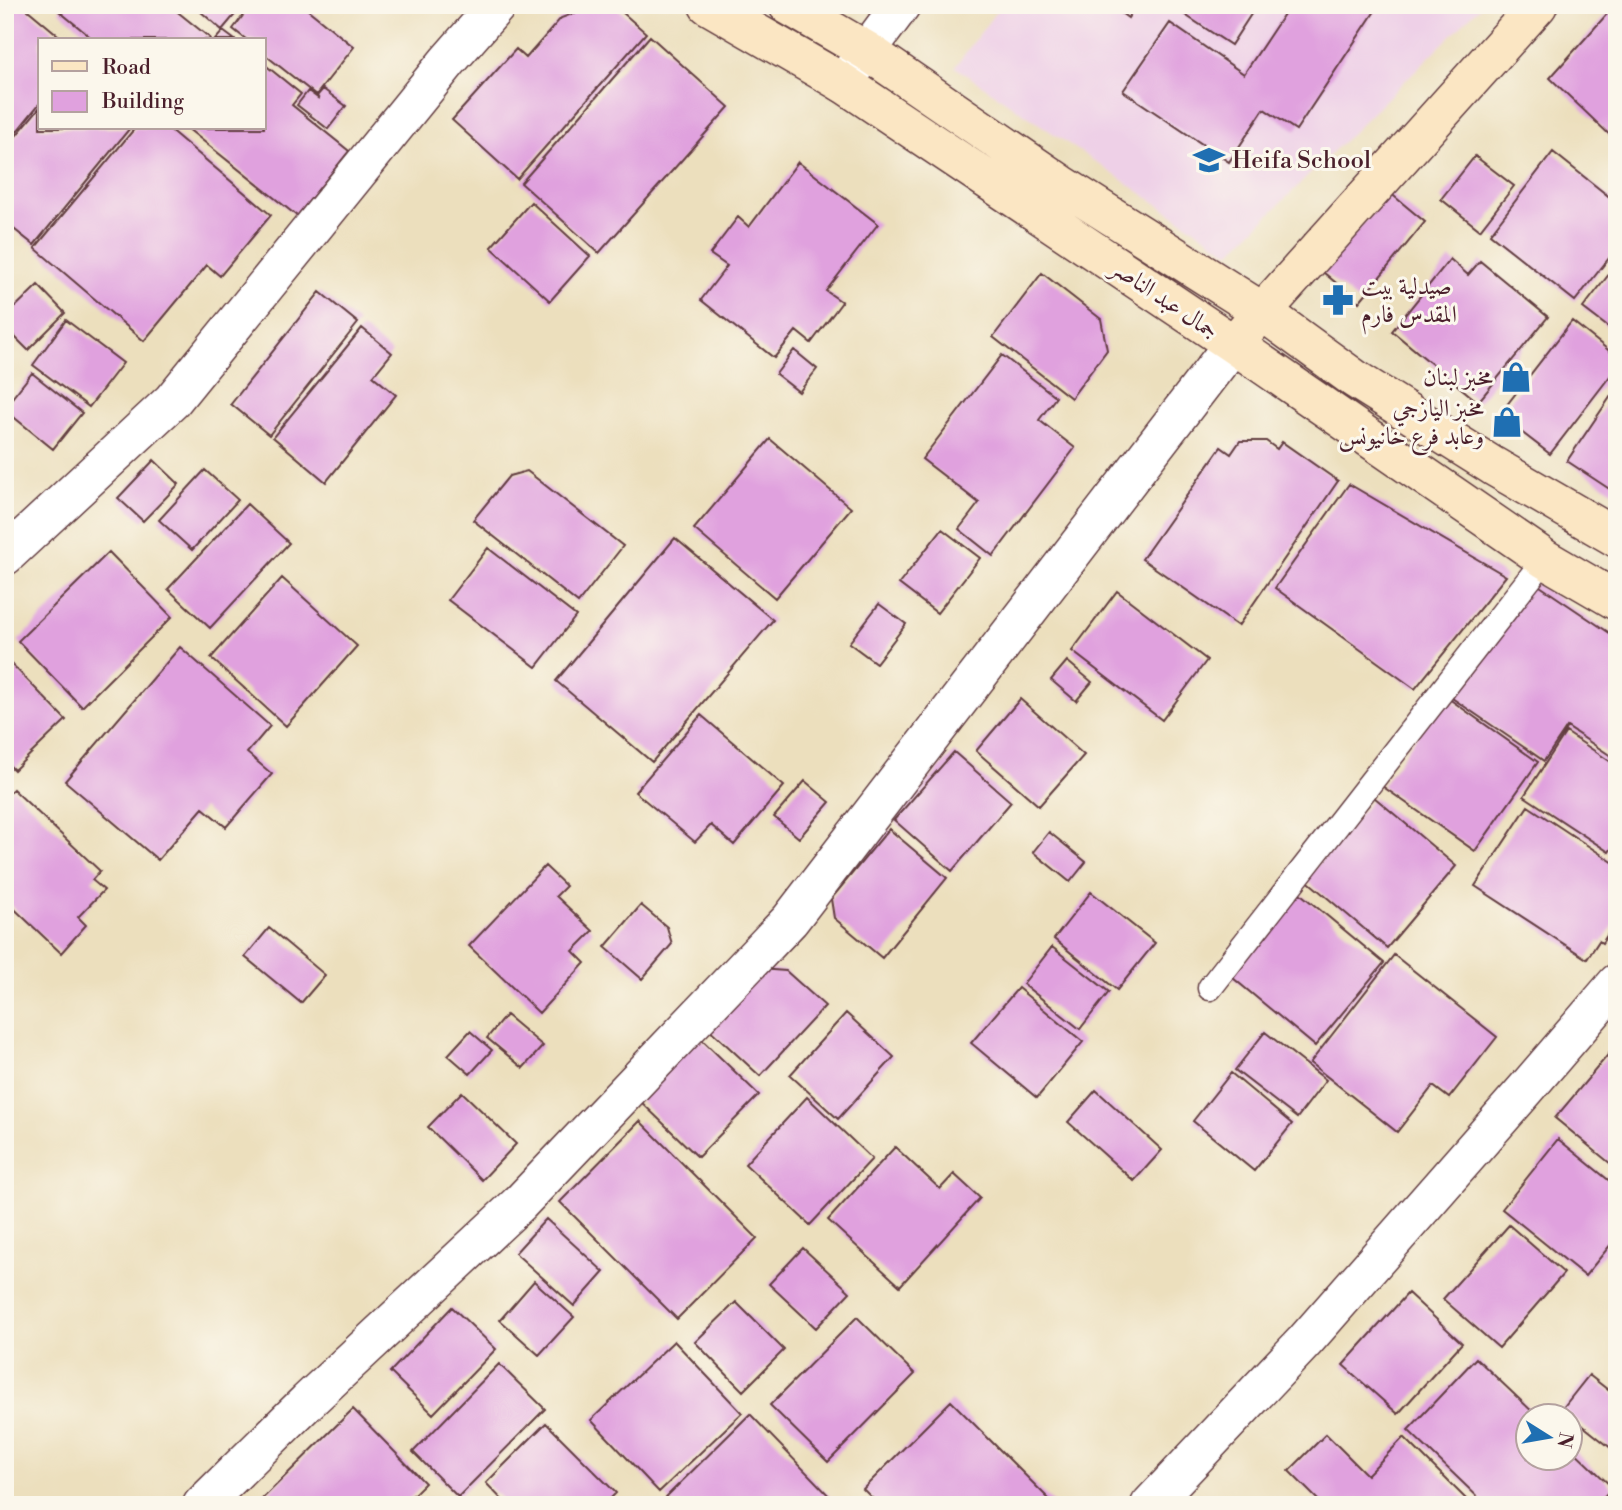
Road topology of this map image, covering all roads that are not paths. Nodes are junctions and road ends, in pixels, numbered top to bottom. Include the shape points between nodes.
1 (497, 5) edge
2 (708, 5) edge
3 (788, 5) edge
4 (901, 5) edge
5 (1538, 5) edge
6 (867, 51) junction
7 (843, 83) junction
8 (1263, 312) junction
9 (1233, 344) junction
10 (1617, 538) edge
11 (5, 556) edge
12 (1545, 559) junction
13 (1617, 601) edge
14 (1617, 983) edge
15 (1210, 988) dead end
16 (202, 1505) edge
17 (1150, 1505) edge

1 - 11 street via 172,401
2 - 7 main road, جمال عبد الناصر
3 - 6 main road, جمال عبد الناصر
4 - 6 street
5 - 8 main road
6 - 7 street
6 - 8 main road, جمال عبد الناصر via 1061,184
7 - 9 main road, جمال عبد الناصر
8 - 9 main road
8 - 10 main road, جمال عبد الناصر via 1355,379
9 - 12 main road, جمال عبد الناصر
9 - 16 street via 790,920 520,1203
12 - 13 main road, جمال عبد الناصر
12 - 15 lane
14 - 17 street via 1305,1340

